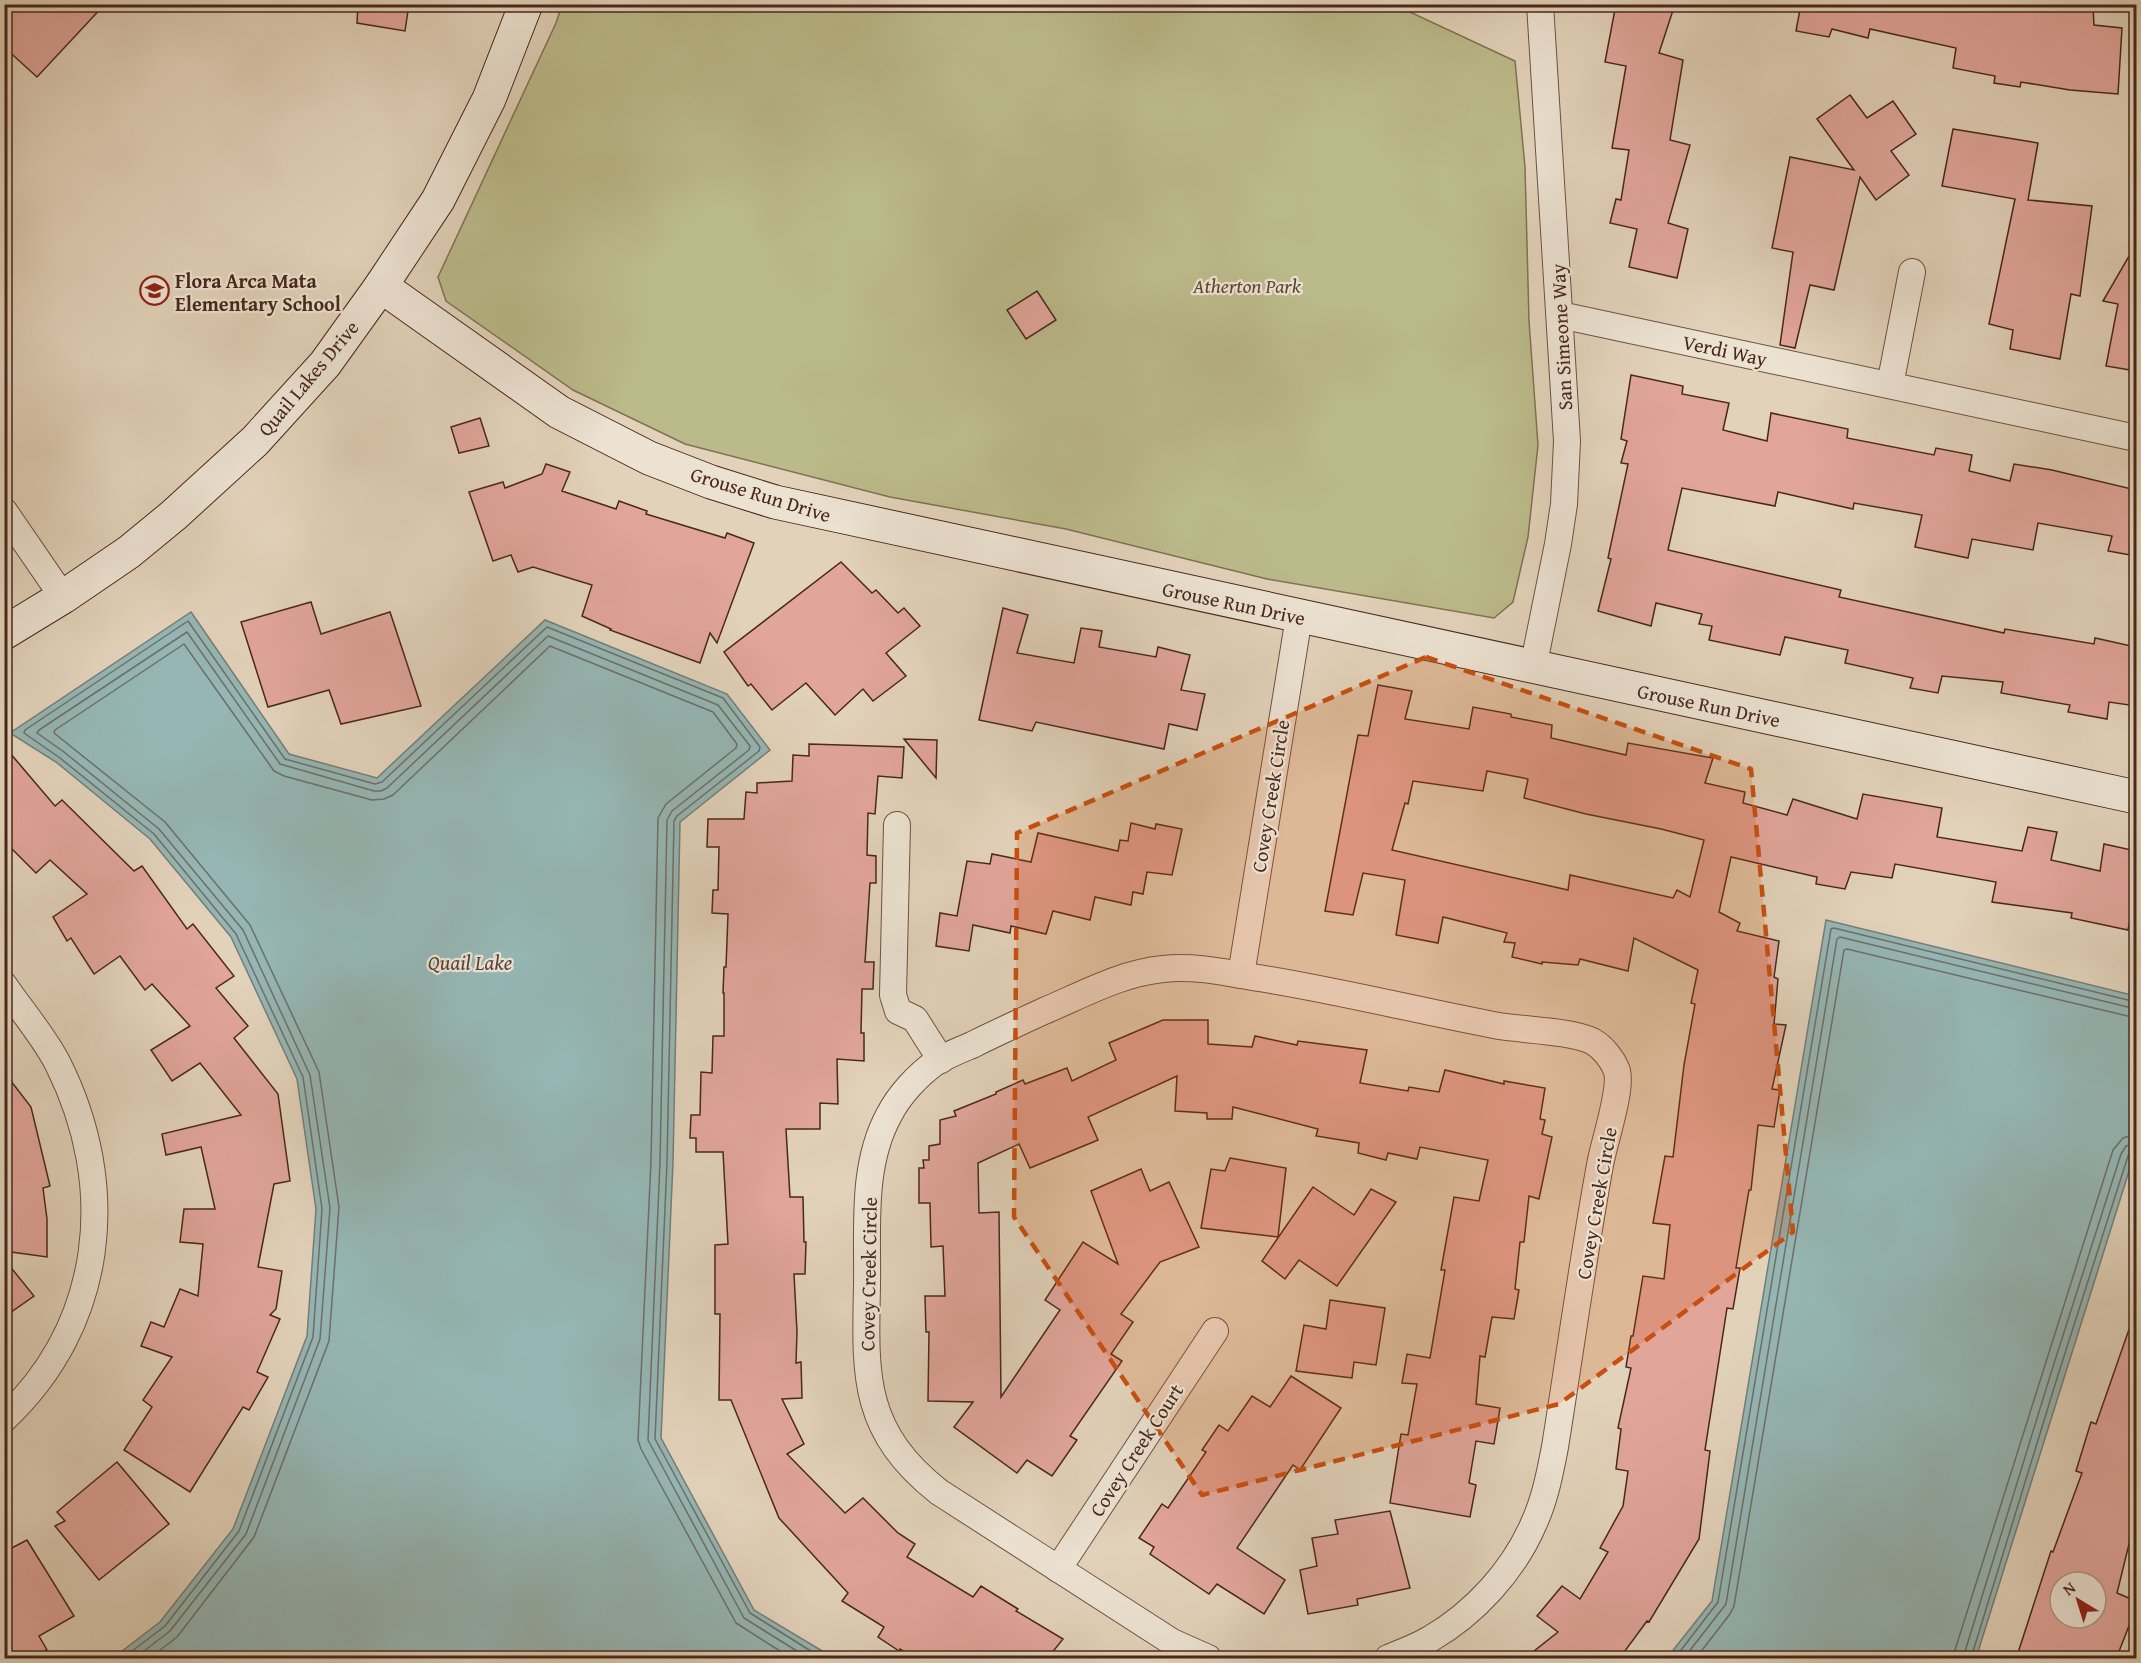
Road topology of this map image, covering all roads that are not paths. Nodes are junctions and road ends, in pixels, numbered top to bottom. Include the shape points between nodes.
1 (526, 4) edge
2 (1540, 4) edge
3 (1912, 272) dead end
4 (381, 286) junction
5 (1560, 315) junction
6 (1890, 385) junction
7 (2136, 438) edge
8 (4, 511) edge
9 (63, 597) junction
10 (1299, 617) junction
11 (4, 633) edge
12 (1533, 668) junction
13 (2136, 797) edge
14 (897, 825) dead end
15 (1241, 975) junction
16 (4, 985) edge
17 (941, 1060) junction
18 (1215, 1331) dead end
19 (4, 1419) edge
20 (1058, 1569) junction
21 (1208, 1659) edge
22 (1389, 1659) edge

1 - 4 street, Quail Lakes Drive via 489,99 443,190
2 - 5 street, San Simeone Way
3 - 6 street
4 - 9 street, Quail Lakes Drive via 325,364 255,441 129,552
4 - 10 street, Grouse Run Drive via 559,411 649,458 711,482 814,512
5 - 6 street, Verdi Way
5 - 12 street, San Simeone Way via 1567,441 1564,504
6 - 7 street, Verdi Way
8 - 9 street
9 - 11 street, Quail Lakes Drive
10 - 12 street, Grouse Run Drive
10 - 15 street, Covey Creek Circle
12 - 13 street, Grouse Run Drive
14 - 17 street via 893,995 898,1011 915,1019
15 - 17 street, Covey Creek Circle via 1196,968 1132,974
15 - 22 street, Covey Creek Circle via 1333,990 1500,1026 1580,1037 1604,1050 1617,1070 1618,1086 1601,1161 1555,1447 1534,1523 1520,1549 1481,1600 1429,1640
16 - 19 street via 57,1063 80,1114 95,1185 95,1219 93,1254 79,1306 57,1353 37,1383
17 - 20 street, Covey Creek Circle via 916,1078 890,1111 873,1155 866,1336 870,1389 888,1438 918,1475
18 - 20 street, Covey Creek Court
20 - 21 street, Covey Creek Circle via 1172,1642

